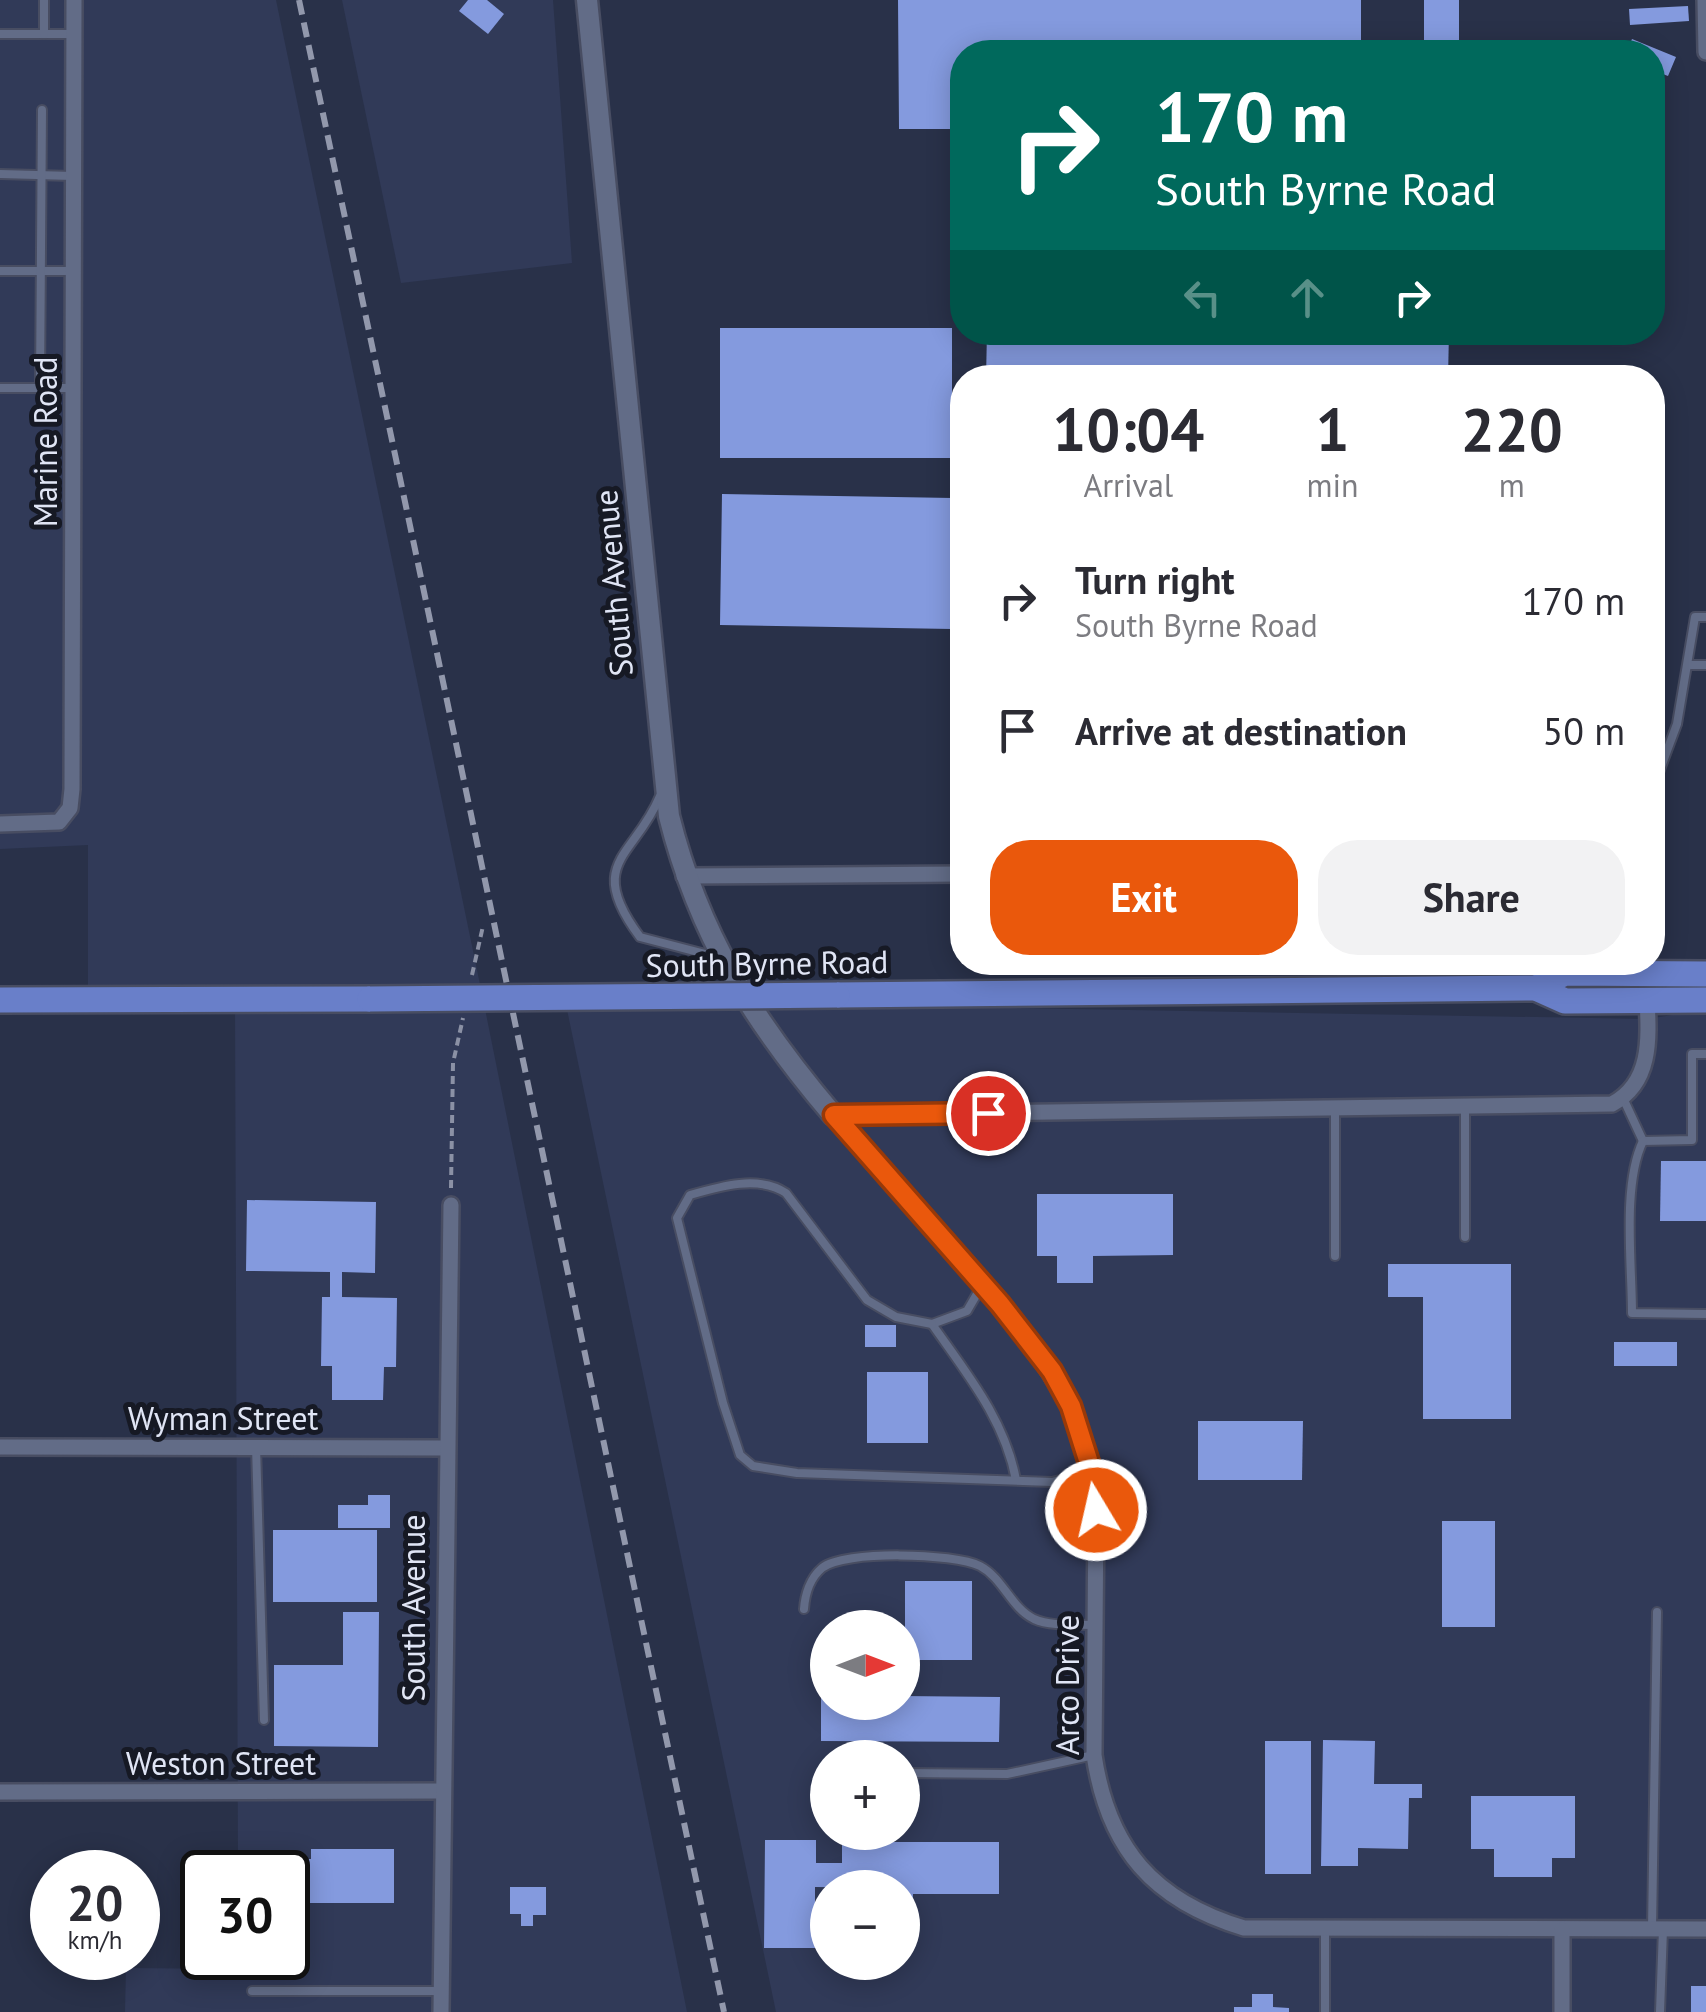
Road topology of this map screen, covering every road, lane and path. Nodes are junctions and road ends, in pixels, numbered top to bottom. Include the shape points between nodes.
1 (44, 0) edge
2 (74, 0) edge
3 (587, 0) edge
4 (1705, 1) edge
5 (0, 34) edge
6 (44, 34) junction
7 (74, 34) junction
8 (1706, 52) edge
9 (42, 110) dead end
10 (0, 174) edge
11 (42, 175) junction
12 (73, 176) junction
13 (73, 270) junction
14 (40, 271) junction
15 (0, 272) edge
16 (0, 388) edge
17 (40, 388) junction
18 (74, 388) junction
19 (1706, 617) edge
20 (1688, 665) junction
21 (1706, 665) edge
22 (1665, 756) edge
23 (664, 787) junction
24 (0, 824) edge
25 (950, 874) edge
26 (684, 876) junction
27 (483, 926) dead end
28 (722, 958) junction
29 (1706, 974) edge
30 (1561, 975) edge
31 (1592, 975) edge
32 (472, 978) dead end
33 (1647, 979) edge
34 (0, 1000) edge
35 (1706, 1000) edge
36 (464, 1012) dead end
37 (1706, 1054) edge
38 (1623, 1098) junction
39 (1465, 1106) junction
40 (1336, 1108) junction
41 (834, 1115) junction
42 (1643, 1142) junction
43 (451, 1205) joint
44 (1465, 1238) dead end
45 (1334, 1256) dead end
46 (982, 1284) junction
47 (1706, 1314) edge
48 (932, 1324) junction
49 (256, 1446) junction
50 (0, 1447) edge
51 (446, 1448) junction
52 (1092, 1472) junction
53 (1016, 1480) junction
54 (804, 1609) dead end
55 (1657, 1612) dead end
56 (1095, 1625) junction
57 (264, 1720) dead end
58 (1094, 1756) junction
59 (920, 1773) edge
60 (443, 1791) junction
61 (0, 1792) edge
62 (1658, 1929) junction
63 (1706, 1929) edge
64 (1326, 1930) junction
65 (1562, 1930) junction
66 (252, 1991) dead end
67 (441, 1991) junction
68 (440, 2012) edge
69 (1325, 2012) edge
70 (1562, 2012) edge
71 (1660, 2012) edge

1 - 6 lane
2 - 7 street, Marine Road
3 - 23 street, South Avenue
4 - 8 street
5 - 6 lane
6 - 7 lane
7 - 12 street, Marine Road
9 - 11 lane
10 - 11 lane
11 - 12 lane
11 - 14 lane
12 - 13 street, Marine Road
13 - 14 lane
13 - 18 street, Marine Road
14 - 15 lane
14 - 17 lane
16 - 17 lane
17 - 18 lane
18 - 24 street, Marine Road via 70,808 59,822
19 - 20 lane via 1695,616
20 - 21 lane
20 - 22 lane
23 - 26 street, South Avenue
23 - 28 lane via 619,858 617,900 640,937
25 - 26 street
26 - 28 street, South Avenue
27 - 32 path
28 - 41 street, South Avenue via 766,1030
29 - 33 main road, South Byrne Road
30 - 34 main road, South Byrne Road, bridge via 1536,988
31 - 33 main road, South Byrne Road, bridge
33 - 35 main road, South Byrne Road
33 - 38 street via 1645,1063
36 - 43 path via 453,1064
37 - 42 lane via 1692,1054 1692,1140
38 - 39 street via 1612,1104
38 - 42 lane
39 - 40 street
39 - 44 lane
40 - 41 street
40 - 45 lane
41 - 46 street, Arco Drive
42 - 47 lane via 1635,1158 1632,1313
43 - 51 street, South Avenue
46 - 48 lane via 967,1311
46 - 52 street, Arco Drive via 1052,1371
48 - 53 lane via 994,1414 1010,1445
48 - 53 lane via 896,1317 867,1300 786,1193 770,1183 690,1195 677,1218 740,1456 753,1466 797,1473
49 - 50 street, Wyman Street
49 - 51 street, Wyman Street
49 - 57 lane
51 - 60 street, South Avenue
52 - 53 lane via 1052,1482
52 - 56 street, Arco Drive
54 - 56 lane via 820,1569 909,1556 966,1560 996,1578 1027,1615 1052,1624
55 - 62 lane
56 - 58 street, Arco Drive
58 - 59 lane via 1007,1774
58 - 64 street, Arco Drive via 1118,1835 1148,1878 1169,1894 1244,1928
60 - 61 street, Weston Street
60 - 67 street, South Avenue
62 - 63 street, Arco Drive
62 - 65 street, Arco Drive
62 - 71 lane
64 - 65 street, Arco Drive
64 - 69 lane
65 - 70 street
66 - 67 lane
67 - 68 street, South Avenue

